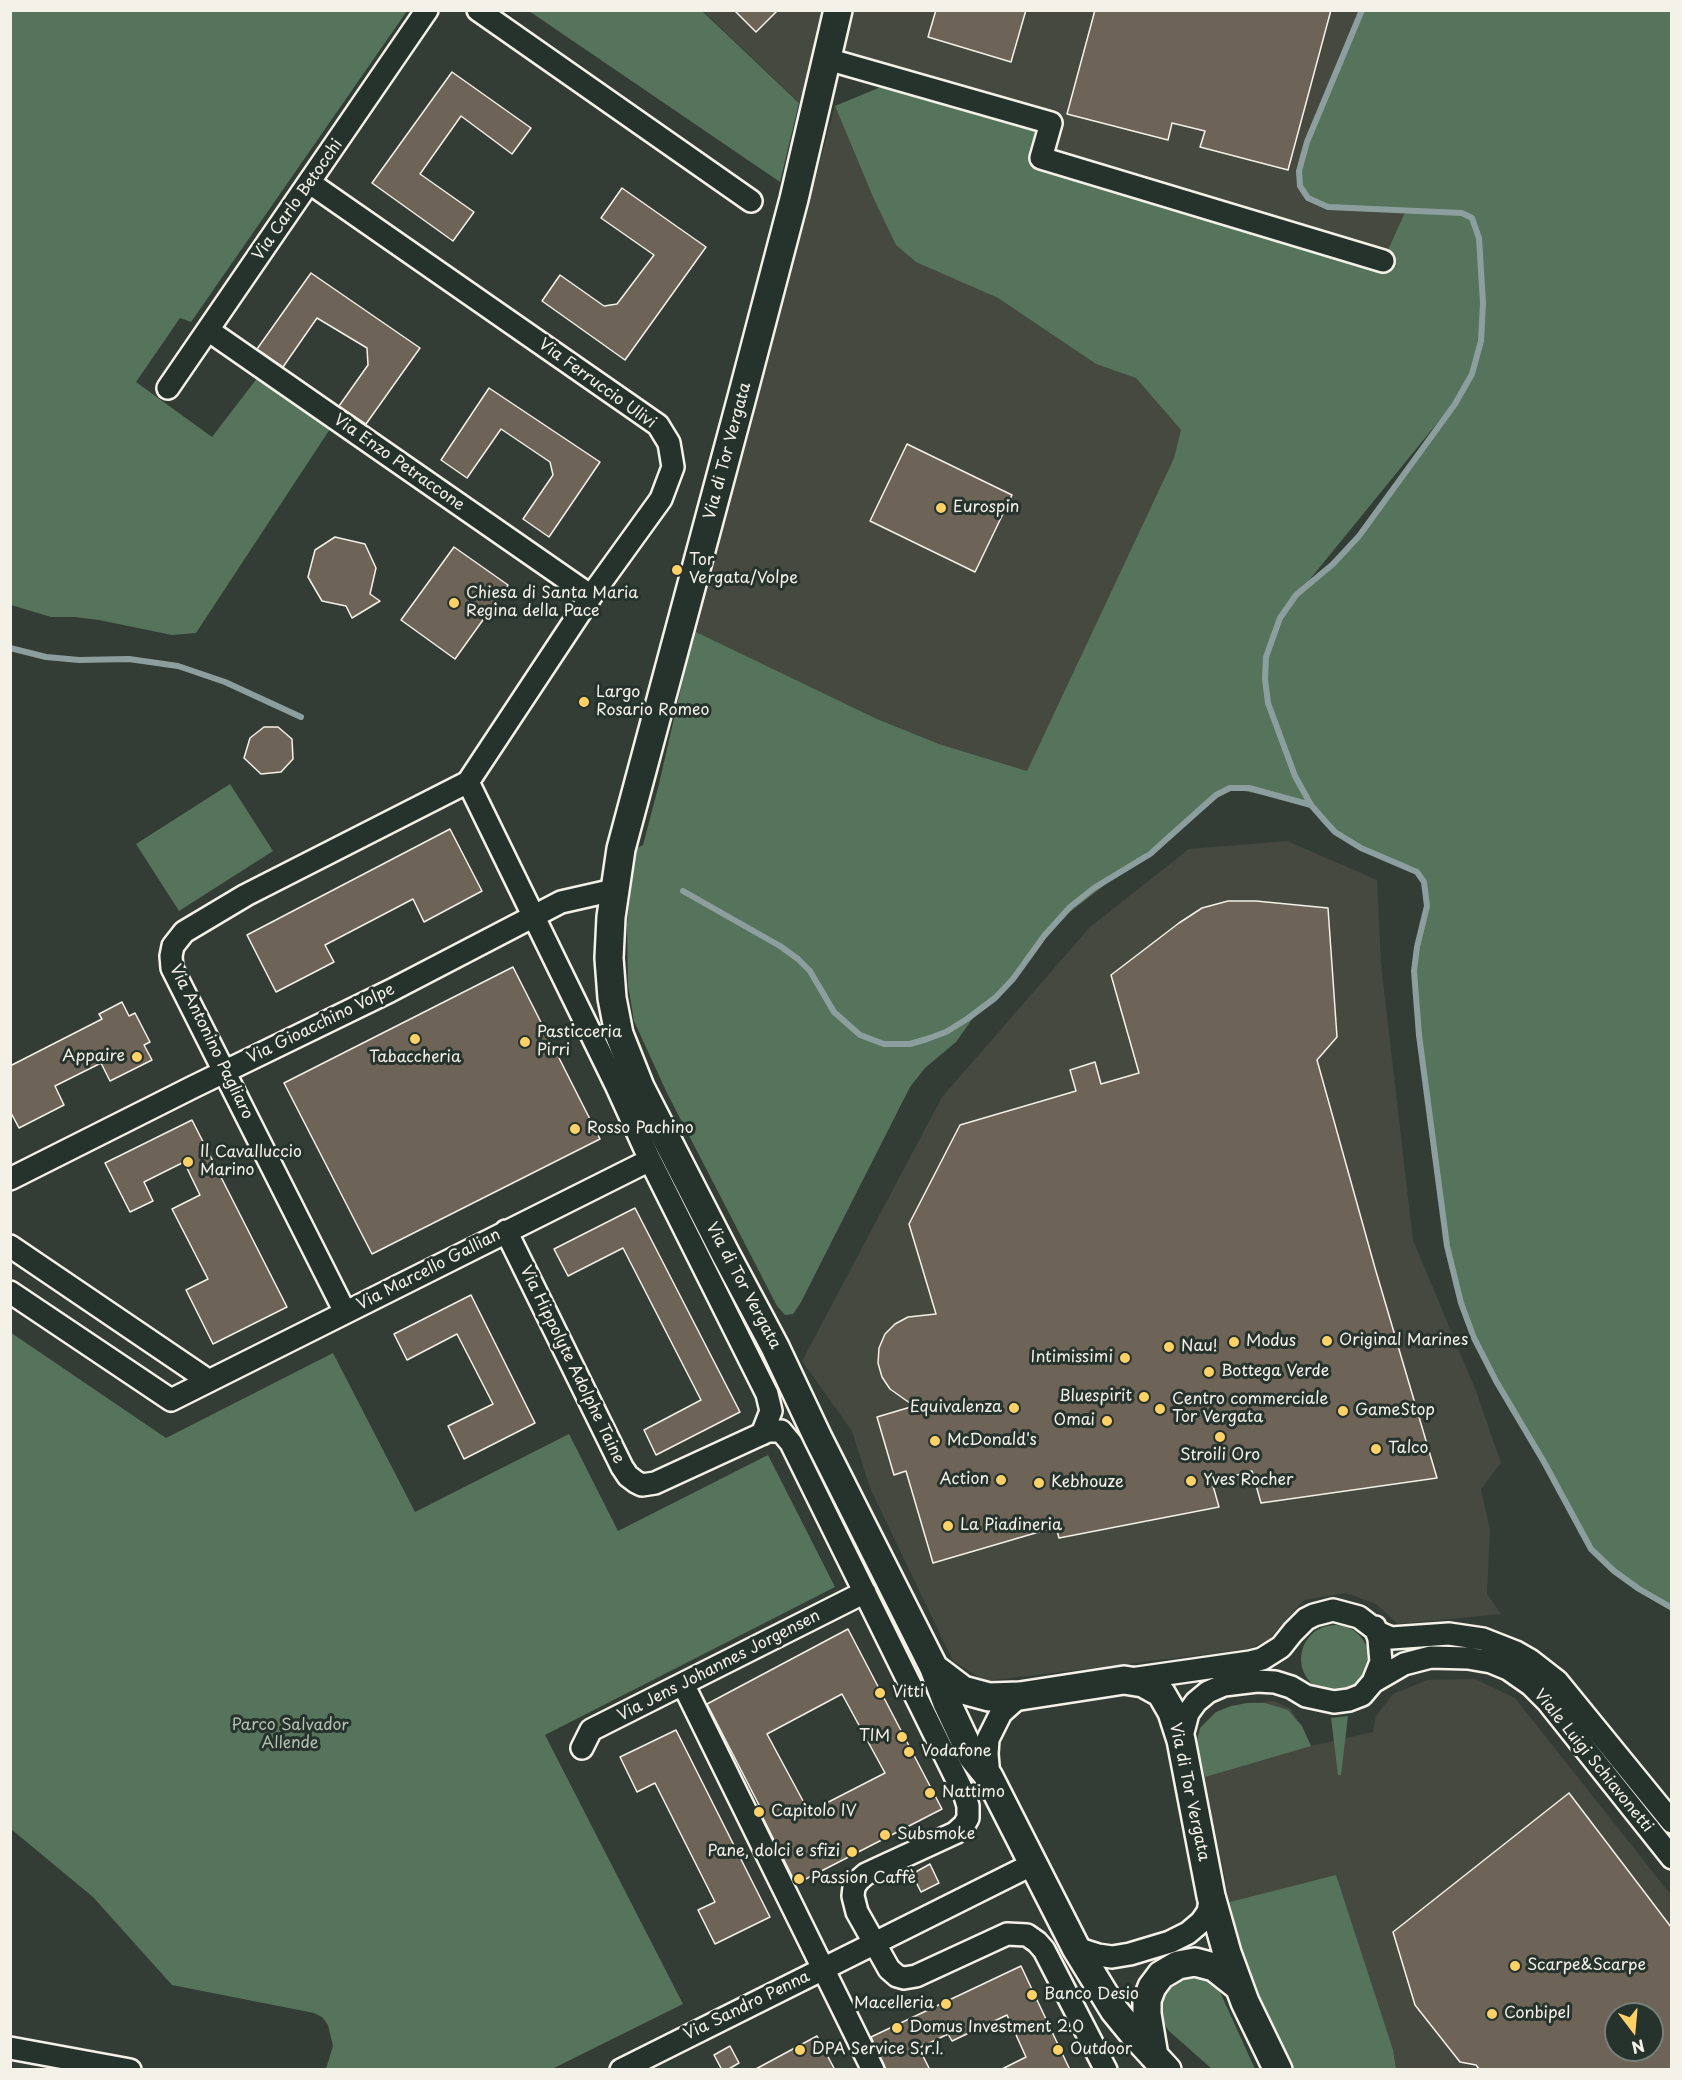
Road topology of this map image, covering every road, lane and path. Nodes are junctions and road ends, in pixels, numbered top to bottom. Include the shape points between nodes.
1 (427, 10) edge
2 (478, 10) edge
3 (838, 10) edge
4 (827, 59) junction
5 (310, 183) junction
6 (751, 201) dead end
7 (1383, 261) dead end
8 (208, 330) junction
9 (168, 388) dead end
10 (591, 596) junction
11 (468, 782) junction
12 (614, 890) junction
13 (534, 915) junction
14 (224, 1072) junction
15 (650, 1160) junction
16 (10, 1179) edge
17 (506, 1231) junction
18 (10, 1246) edge
19 (10, 1292) edge
20 (345, 1312) junction
21 (209, 1381) junction
22 (772, 1432) junction
23 (818, 1438) junction
24 (794, 1450) junction
25 (865, 1592) junction
26 (1375, 1628) junction
27 (934, 1668) junction
28 (1124, 1680) junction
29 (1373, 1683) junction
30 (683, 1684) junction
31 (1020, 1696) junction
32 (1181, 1740) junction
33 (582, 1748) dead end
34 (989, 1777) junction
35 (1671, 1822) edge
36 (1671, 1858) edge
37 (1033, 1864) junction
38 (1210, 1896) junction
39 (873, 1943) junction
40 (1076, 1948) junction
41 (822, 1968) junction
42 (1238, 1986) junction
43 (10, 2048) edge
44 (1161, 2063) edge
45 (130, 2070) edge
46 (621, 2070) edge
47 (873, 2070) edge
48 (1106, 2070) edge
49 (1278, 2070) edge

1 - 5 street, Via Carlo Betocchi
2 - 6 street
3 - 4 main road, Via di Tor Vergata
4 - 7 street via 1051,123 1041,158
4 - 12 main road, Via di Tor Vergata via 742,397 621,849
5 - 8 street, Via Carlo Betocchi
5 - 10 street, Via Ferruccio Ulivi via 658,425 669,443 673,467 662,499
8 - 9 street, Via Carlo Betocchi
8 - 10 street, Via Enzo Petraccone
10 - 11 street, Via Ferruccio Ulivi
11 - 13 street, Via di Tor Vergata
11 - 14 street, Via Antonino Pagliaro via 246,895 176,940 172,968
12 - 13 street via 561,902
12 - 23 main road, Via di Tor Vergata via 609,958 612,998 631,1068
13 - 14 street, Via Gioacchino Volpe
13 - 15 street, Via di Tor Vergata
14 - 16 street, Via Gioacchino Volpe
14 - 20 street, Via Antonino Pagliaro
15 - 17 street, Via Marcello Gallian
15 - 22 street, Via di Tor Vergata via 767,1394
17 - 20 street, Via Marcello Gallian
17 - 22 street, Via Hippolyte Adolphe Taine via 628,1476 642,1485 655,1483
18 - 21 street
19 - 21 street, Via Marcello Gallian via 171,1400
20 - 21 street, Via Marcello Gallian
22 - 24 street via 787,1437
23 - 24 street
23 - 27 main road, Via di Tor Vergata
24 - 25 street
25 - 30 street, Via Jens Johannes Jorgensen
25 - 39 street via 969,1811 964,1825 949,1836 859,1880 854,1887 855,1906
26 - 28 street, Viale Luigi Schiavonetti via 1351,1614 1323,1612 1306,1619 1281,1647 1262,1659
26 - 29 street via 1381,1662
26 - 35 street, Viale Luigi Schiavonetti via 1391,1638 1439,1634 1477,1637 1530,1660 1564,1688
27 - 31 main road, Via di Tor Vergata via 971,1694 989,1698
27 - 34 main road, Via di Tor Vergata via 972,1756
28 - 31 main road, Via di Tor Vergata
28 - 32 main road, Via di Tor Vergata via 1143,1683 1161,1693 1173,1712
29 - 32 street, Viale Luigi Schiavonetti via 1362,1695 1334,1702 1306,1696 1275,1682 1257,1680 1224,1685 1196,1702 1188,1713
29 - 36 street, Viale Luigi Schiavonetti via 1404,1664 1431,1657 1468,1658 1508,1669 1547,1701
30 - 33 street, Via Jens Johannes Jorgensen via 591,1730
30 - 41 street
31 - 34 street, Via di Tor Vergata via 1009,1704 988,1739
32 - 38 main road, Via di Tor Vergata
34 - 37 main road, Via di Tor Vergata
37 - 39 street, Via Sandro Penna
37 - 40 main road, Via di Tor Vergata
38 - 40 street via 1208,1912 1201,1922 1170,1942 1112,1957
38 - 42 main road, Via di Tor Vergata
39 - 41 street, Via Sandro Penna
39 - 48 street via 891,1972 909,1978 1007,1934 1033,1938 1044,1950
40 - 44 main road, Via di Tor Vergata via 1119,2017
41 - 46 street, Via Sandro Penna
41 - 47 street
42 - 44 main road via 1214,1967 1195,1962 1178,1965 1161,1975 1147,2000 1147,2014
42 - 49 main road, Via di Tor Vergata
43 - 45 street

